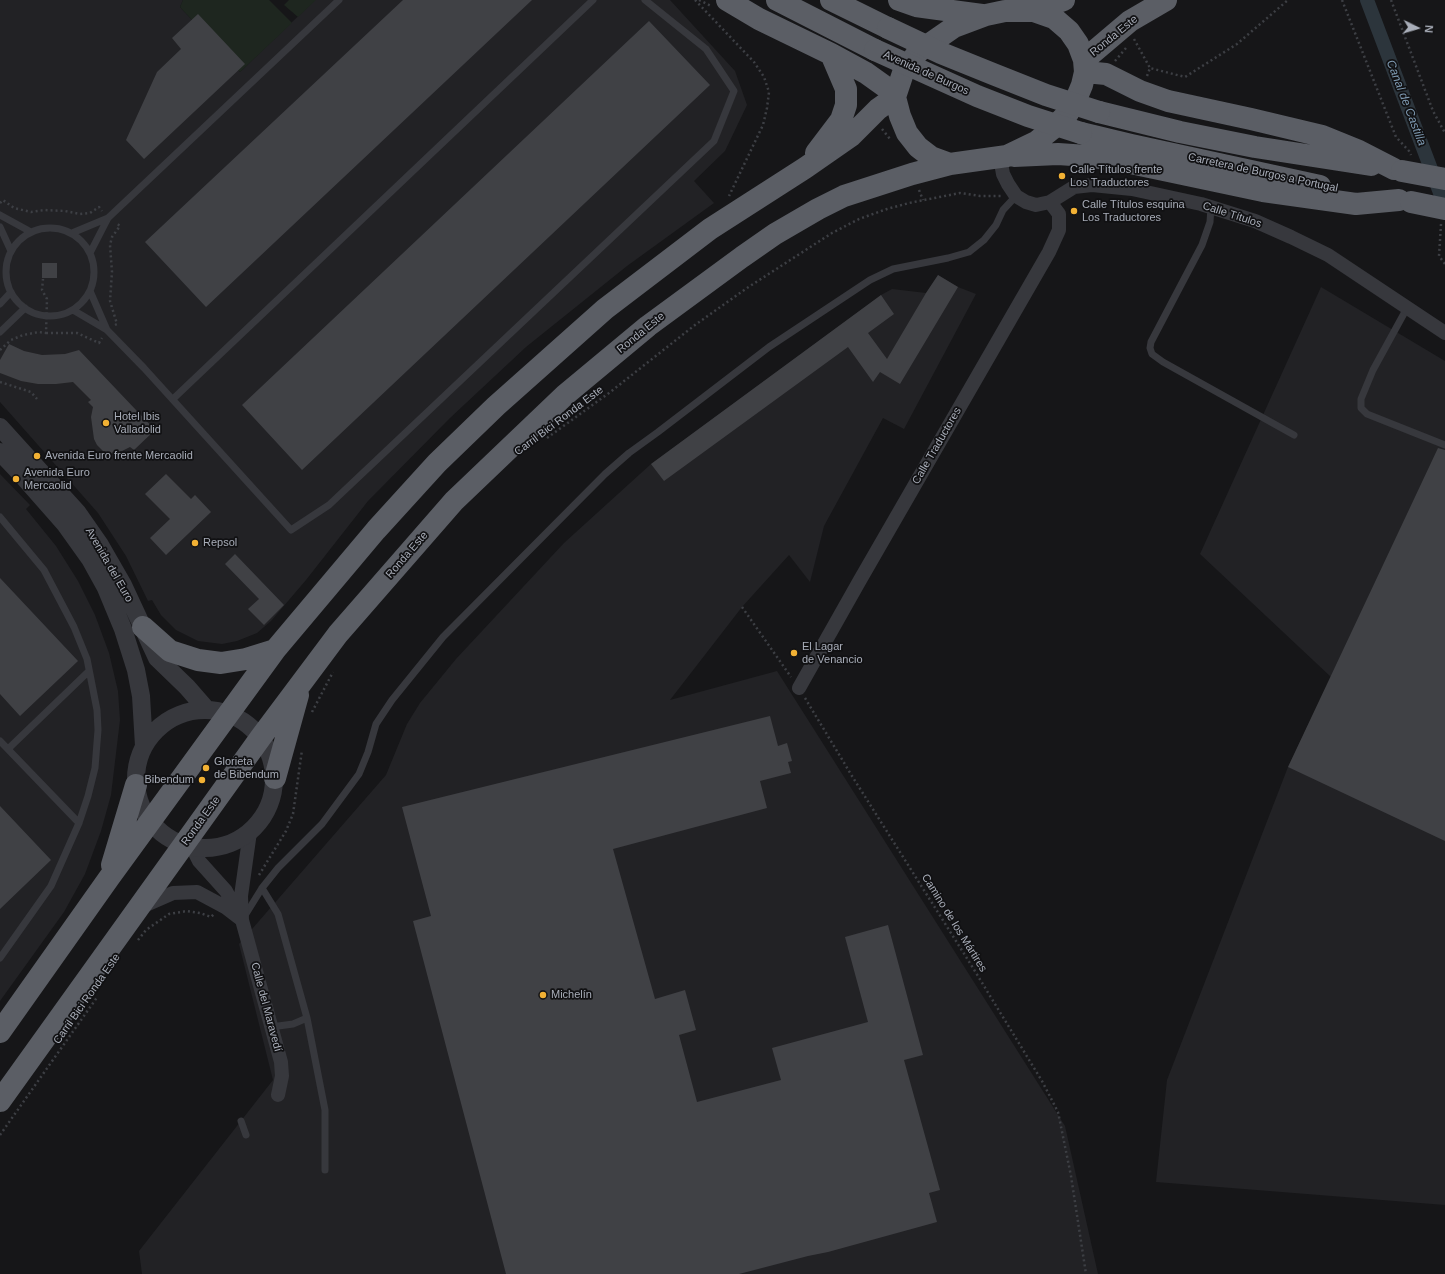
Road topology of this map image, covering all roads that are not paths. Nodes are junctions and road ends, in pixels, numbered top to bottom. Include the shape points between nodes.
1 (339, 0) edge
2 (593, 0) edge
3 (646, 0) edge
4 (727, 0) edge
5 (777, 0) edge
6 (831, 0) edge
7 (899, 0) edge
8 (1064, 0) edge
9 (1166, 0) edge
10 (1034, 11) junction
11 (986, 15) junction
12 (831, 54) junction
13 (1085, 66) junction
14 (896, 94) junction
15 (1081, 133) joint
16 (1004, 157) junction
17 (950, 164) junction
18 (805, 168) junction
19 (1398, 170) junction
20 (1445, 179) edge
21 (1016, 196) junction
22 (1405, 201) junction
23 (1050, 202) junction
24 (1211, 207) junction
25 (1445, 210) edge
26 (0, 215) edge
27 (108, 218) junction
28 (0, 226) edge
29 (31, 232) junction
30 (72, 233) junction
31 (11, 251) junction
32 (90, 253) junction
33 (90, 291) junction
34 (11, 292) junction
35 (0, 304) edge
36 (25, 308) junction
37 (1407, 308) junction
38 (73, 310) junction
39 (107, 330) junction
40 (0, 332) edge
41 (1445, 333) edge
42 (173, 399) junction
43 (0, 427) edge
44 (1294, 435) dead end
45 (1445, 445) edge
46 (0, 452) edge
47 (0, 517) edge
48 (143, 627) junction
49 (275, 650) junction
50 (89, 671) junction
51 (301, 684) junction
52 (799, 688) road end
53 (207, 710) junction
54 (228, 713) junction
55 (260, 737) junction
56 (0, 741) edge
57 (144, 746) junction
58 (8, 749) junction
59 (275, 778) junction
60 (136, 785) junction
61 (150, 822) junction
62 (79, 823) junction
63 (250, 832) junction
64 (187, 846) junction
65 (109, 878) junction
66 (262, 888) junction
67 (137, 909) junction
68 (242, 920) junction
69 (0, 958) edge
70 (307, 1018) junction
71 (271, 1027) junction
72 (0, 1032) edge
73 (278, 1095) dead end
74 (0, 1101) edge
75 (241, 1121) dead end
76 (246, 1135) dead end
77 (325, 1170) dead end

1 - 27 lane
2 - 42 lane
3 - 42 lane via 706,49 734,91 714,141 329,505 291,530
4 - 12 highway via 759,19
5 - 15 highway, Avenida de Burgos, bridge via 875,50 976,96
6 - 19 highway, bridge via 941,53 1046,95 1099,112 1255,147
7 - 11 highway via 916,6
8 - 10 highway, Ronda Este
9 - 13 highway, Ronda Este via 1130,32
10 - 11 highway, Ronda Este via 1005,11
10 - 13 highway, Ronda Este via 1054,18 1069,31 1078,44
11 - 14 highway, Ronda Este via 954,27 918,52 902,72
12 - 14 highway via 866,73
12 - 18 highway via 846,89 846,105 841,120
13 - 16 highway, Ronda Este via 1077,97 1068,113 1036,142
13 - 19 highway via 1168,101 1322,136
14 - 17 highway, Ronda Este via 900,116 907,133 918,147 932,157
14 - 18 highway via 851,136
15 - 22 highway, Carretera de Burgos a Portugal via 1131,146
16 - 17 highway, Ronda Este
16 - 21 street via 1003,174
16 - 22 highway via 1058,154 1087,156 1263,191 1356,204
17 - 51 highway, Ronda Este via 844,196 818,209 753,249 648,326 565,395 454,501 338,634
18 - 49 highway via 704,233 605,309 496,406 437,463 376,530
19 - 20 highway, bridge
21 - 23 street, Calle Títulos via 1036,205
21 - 66 lane via 1003,210 996,225 984,240 969,252 893,269 870,280 768,346 605,474 443,637 376,724 359,774 322,824 278,868
22 - 25 highway, Carretera de Burgos a Portugal, bridge
23 - 24 street, Calle Títulos via 1074,187 1092,185 1132,189
23 - 52 street, Calle Traductores via 1059,214 1059,230 1049,252
24 - 37 street, Calle Títulos via 1256,221 1328,255
24 - 44 lane via 1210,222 1202,245 1151,342 1152,354
26 - 29 lane
27 - 30 lane
27 - 32 lane
28 - 31 lane
29 - 30 lane via 52,228
29 - 31 lane
30 - 32 lane
31 - 34 lane via 7,265 7,279
32 - 33 lane via 94,265 94,278
33 - 38 lane via 83,302
33 - 39 lane
34 - 35 lane
34 - 36 lane
36 - 38 lane via 46,316
36 - 40 lane
37 - 41 street, Calle Títulos
37 - 45 lane via 1373,370 1361,399 1361,408 1367,414
38 - 39 lane
39 - 42 lane
43 - 48 street, Avenida del Euro via 77,512 123,585
46 - 57 street, Avenida del Euro via 65,524 90,559 106,588 136,670 142,704
47 - 50 lane via 44,570 74,627
48 - 49 highway via 170,651 198,660 221,663
48 - 53 street, Avenida del Euro via 157,658
49 - 54 highway
50 - 58 lane
50 - 62 lane via 97,710 98,730 94,768
51 - 55 highway, Ronda Este
51 - 59 highway
53 - 54 street
53 - 57 street via 191,711 176,716 162,724
54 - 55 street via 250,726
54 - 61 highway
55 - 59 street via 270,755
55 - 64 highway, Ronda Este
56 - 58 lane
57 - 60 street via 137,765
58 - 62 lane
59 - 63 street via 268,807
60 - 61 street via 140,804
60 - 65 highway
61 - 64 street via 165,836
61 - 65 highway
62 - 69 lane via 51,886
63 - 64 street via 235,842 218,848 200,849
63 - 68 street, Calle del Maravedí via 241,896
64 - 67 highway, Ronda Este
64 - 68 street, Calle del Maravedí via 226,891
65 - 72 highway
66 - 68 lane
66 - 70 lane via 278,914
67 - 68 street via 173,893 197,892 225,907
67 - 74 highway, Ronda Este
68 - 71 street, Calle del Maravedí
70 - 71 lane via 293,1024
70 - 77 lane via 325,1110
71 - 73 street, Calle del Maravedí via 281,1062 282,1076
75 - 76 lane

